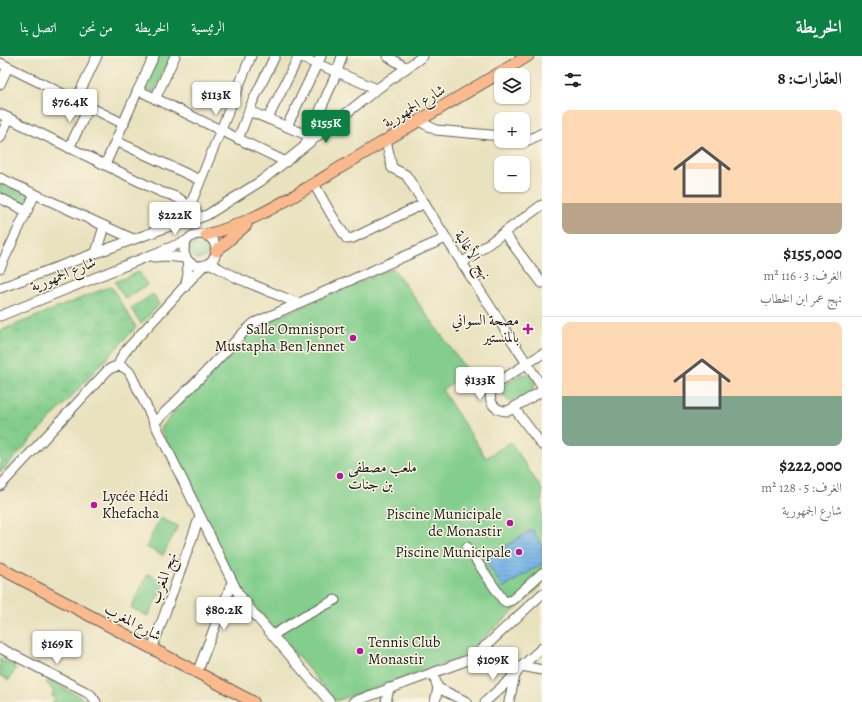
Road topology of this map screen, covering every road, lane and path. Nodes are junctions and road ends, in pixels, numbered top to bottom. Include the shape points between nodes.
1 (97, 56) edge
2 (154, 56) edge
3 (175, 56) edge
4 (251, 56) edge
5 (275, 56) edge
6 (298, 56) edge
7 (342, 56) edge
8 (387, 56) edge
9 (423, 56) edge
10 (528, 56) edge
11 (320, 60) edge
12 (4, 65) edge
13 (407, 68) junction
14 (337, 72) junction
15 (0, 84) edge
16 (377, 89) junction
17 (138, 90) junction
18 (155, 99) junction
19 (76, 100) junction
20 (89, 107) junction
21 (249, 111) junction
22 (0, 114) edge
23 (9, 118) junction
24 (268, 118) junction
25 (419, 121) junction
26 (124, 124) junction
27 (287, 126) junction
28 (220, 130) junction
29 (542, 133) edge
30 (494, 135) edge
31 (312, 137) junction
32 (0, 138) edge
33 (238, 139) junction
34 (530, 139) edge
35 (386, 140) junction
36 (116, 141) junction
37 (69, 148) junction
38 (286, 162) junction
39 (105, 165) junction
40 (0, 178) edge
41 (200, 180) junction
42 (314, 184) junction
43 (161, 192) junction
44 (35, 194) junction
45 (0, 198) edge
46 (425, 203) junction
47 (542, 205) edge
48 (190, 207) junction
49 (26, 211) junction
50 (215, 211) junction
51 (181, 218) junction
52 (252, 219) junction
53 (195, 220) junction
54 (104, 226) junction
55 (504, 232) junction
56 (203, 234) junction
57 (446, 238) junction
58 (133, 239) junction
59 (187, 240) junction
60 (96, 253) junction
61 (186, 259) junction
62 (211, 259) junction
63 (137, 261) junction
64 (462, 264) junction
65 (0, 268) edge
66 (540, 277) edge
67 (0, 288) edge
68 (184, 288) junction
69 (297, 303) junction
70 (0, 316) edge
71 (542, 354) edge
72 (527, 364) junction
73 (118, 366) junction
74 (542, 387) edge
75 (542, 390) edge
76 (514, 408) junction
77 (154, 423) junction
78 (542, 445) edge
79 (0, 486) edge
80 (200, 516) junction
81 (467, 547) dead end
82 (1, 571) edge
83 (542, 573) edge
84 (232, 582) junction
85 (542, 594) edge
86 (335, 600) dead end
87 (273, 635) junction
88 (486, 646) junction
89 (0, 648) edge
90 (542, 648) edge
91 (152, 649) junction
92 (522, 666) junction
93 (542, 670) edge
94 (197, 673) junction
95 (433, 674) junction
96 (515, 675) junction
97 (389, 688) junction
98 (438, 688) junction
99 (96, 702) edge
100 (253, 702) edge
101 (330, 702) edge
102 (353, 702) edge
103 (386, 702) edge
104 (435, 702) edge
105 (467, 702) edge
106 (485, 702) edge
107 (509, 702) edge

1 - 19 street
2 - 17 street
3 - 18 street
4 - 28 street
5 - 21 street
6 - 11 street
6 - 24 street
7 - 14 street
8 - 13 street
9 - 13 street
10 - 25 main road, شارع الجمهورية
11 - 14 street
11 - 27 street
12 - 15 street
12 - 19 street
13 - 16 street
14 - 16 street
14 - 31 street
16 - 31 street
17 - 18 street
17 - 26 street
18 - 28 street
19 - 20 street
20 - 26 street
20 - 37 street
21 - 24 street
21 - 33 street
22 - 23 street
23 - 32 street
23 - 37 street
24 - 27 street
25 - 30 street via 436,130
25 - 35 main road, شارع الجمهورية
26 - 36 street
27 - 31 street
28 - 33 street
28 - 41 street
29 - 34 street
31 - 38 street
33 - 38 street
35 - 42 main road, شارع الجمهورية
35 - 46 street, نهج الأغالبة via 393,170 404,173
36 - 39 street
36 - 41 street
37 - 39 street
38 - 50 street
39 - 43 street
40 - 44 street
41 - 48 street
42 - 46 street via 347,239
42 - 52 main road, شارع الجمهورية
43 - 48 street via 176,197
43 - 51 street via 170,199
44 - 49 street
44 - 54 street
45 - 49 street
46 - 57 street, نهج الأغالبة
47 - 55 street
48 - 50 street
48 - 51 street via 183,207
48 - 53 street via 196,213
49 - 65 street
50 - 53 street
51 - 53 street via 191,224
51 - 58 street
51 - 59 street
52 - 56 main road, شارع الجمهورية via 225,230
52 - 62 main road, شارع الجمهورية
53 - 56 street
54 - 58 street
54 - 60 street
55 - 64 street
55 - 66 street
56 - 59 street via 196,234
56 - 62 street via 214,242
57 - 64 street, نهج الأغالبة
57 - 69 street
58 - 60 street
59 - 61 street via 184,249
59 - 63 street, شارع الجمهورية
60 - 67 street
61 - 62 street via 194,265
61 - 63 street, شارع الجمهورية via 166,256
61 - 68 street via 188,274
62 - 68 street
62 - 69 street via 226,272
63 - 70 street, شارع الجمهورية
64 - 72 street, نهج الأغالبة
68 - 73 street via 128,348
69 - 77 street via 250,326
71 - 72 street
72 - 74 street, نهج الأغالبة
72 - 76 street via 497,383 490,393 490,399 497,409 508,411
73 - 77 street via 130,373
73 - 79 street via 108,371
75 - 76 street
76 - 78 street
77 - 80 street
80 - 84 street
80 - 91 street, نهج المغرب
81 - 83 street via 502,600 506,602 512,600
82 - 91 main road, شارع المغرب
84 - 87 street via 244,601
84 - 94 street
85 - 88 street
86 - 87 street
87 - 101 street
88 - 95 street via 468,660
88 - 96 street
89 - 99 street via 84,691
90 - 92 street
91 - 94 main road, شارع المغرب
92 - 93 street
92 - 96 street
94 - 100 main road, شارع المغرب
95 - 97 street
95 - 98 street
96 - 106 street
96 - 107 street
97 - 102 street
97 - 103 street
98 - 104 street
98 - 105 street

